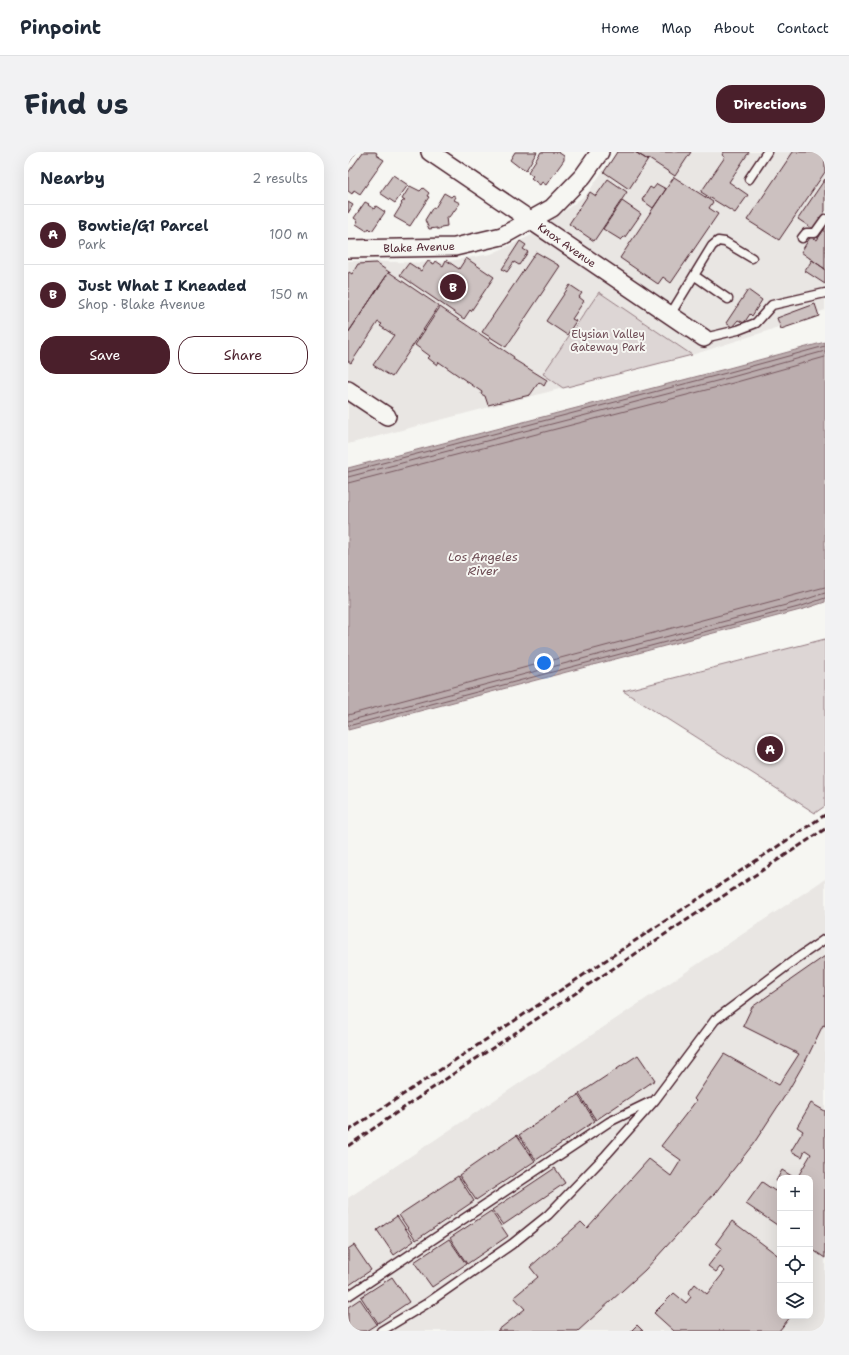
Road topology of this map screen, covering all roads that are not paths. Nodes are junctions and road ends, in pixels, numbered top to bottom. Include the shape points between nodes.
1 (430, 152) edge
2 (600, 152) edge
3 (767, 152) edge
4 (749, 179) dead end
5 (825, 219) edge
6 (532, 220) junction
7 (802, 238) dead end
8 (348, 249) edge
9 (752, 258) dead end
10 (695, 276) junction
11 (825, 293) edge
12 (728, 299) dead end
13 (670, 315) junction
14 (704, 338) joint
15 (348, 390) edge
16 (387, 416) dead end
17 (825, 939) edge
18 (654, 1100) junction
19 (348, 1296) edge
20 (381, 1331) edge

1 - 6 street, Knox Avenue
2 - 6 street, Blake Avenue via 583,176 552,208
3 - 4 lane
5 - 7 lane via 816,233 806,232
6 - 8 street, Blake Avenue via 502,236 455,247
6 - 13 street, Knox Avenue
9 - 10 lane via 725,242 718,241 712,246
10 - 12 lane
10 - 13 lane
11 - 14 lane via 772,305 756,323
13 - 14 street, Knox Avenue
15 - 16 street
17 - 18 lane via 715,1020
18 - 19 lane via 609,1122
18 - 20 lane via 548,1216 426,1304

